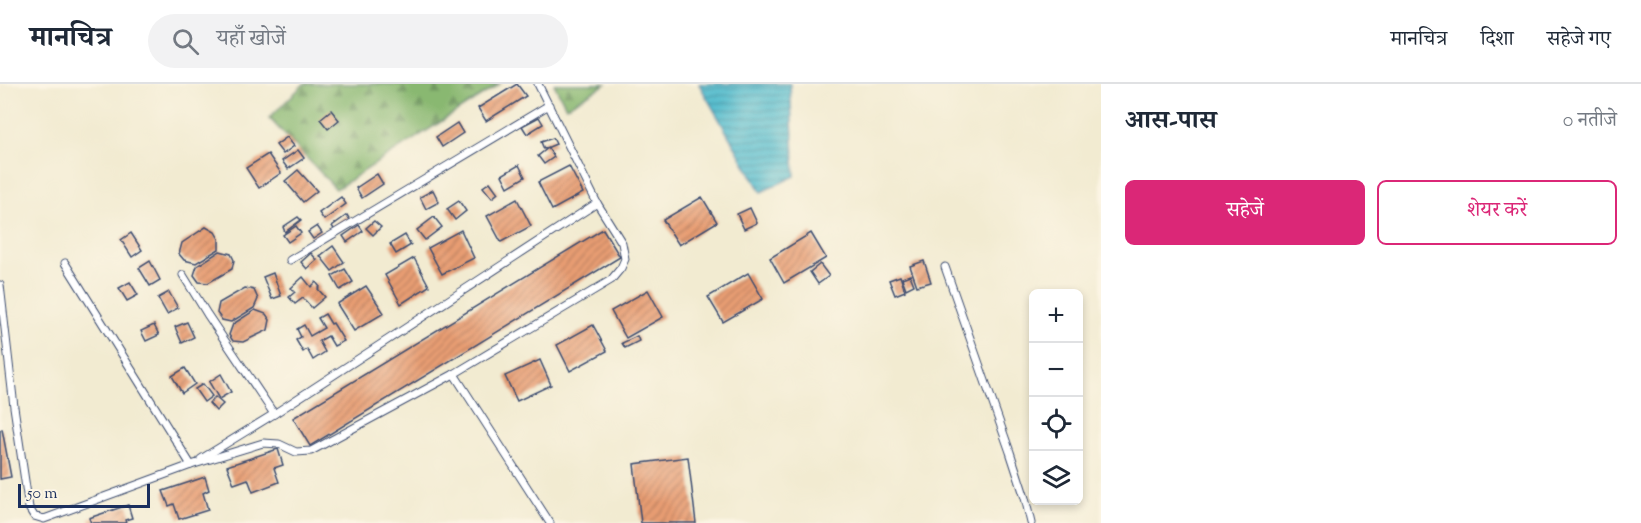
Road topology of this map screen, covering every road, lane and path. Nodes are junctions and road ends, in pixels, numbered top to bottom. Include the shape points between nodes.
1 (538, 84) edge
2 (549, 105) junction
3 (597, 203) junction
4 (290, 260) dead end
5 (64, 263) dead end
6 (945, 267) dead end
7 (183, 275) dead end
8 (0, 285) edge
9 (454, 374) junction
10 (273, 414) junction
11 (191, 465) junction
12 (550, 523) edge
13 (1031, 523) edge

1 - 2 lane
2 - 3 lane
2 - 4 lane
3 - 9 lane via 621,243 625,259 611,280
3 - 10 lane
5 - 11 lane
6 - 13 lane
7 - 10 lane
8 - 11 lane via 27,497 34,516 44,519
9 - 11 lane via 311,451 296,452 263,442
9 - 12 lane
10 - 11 lane

